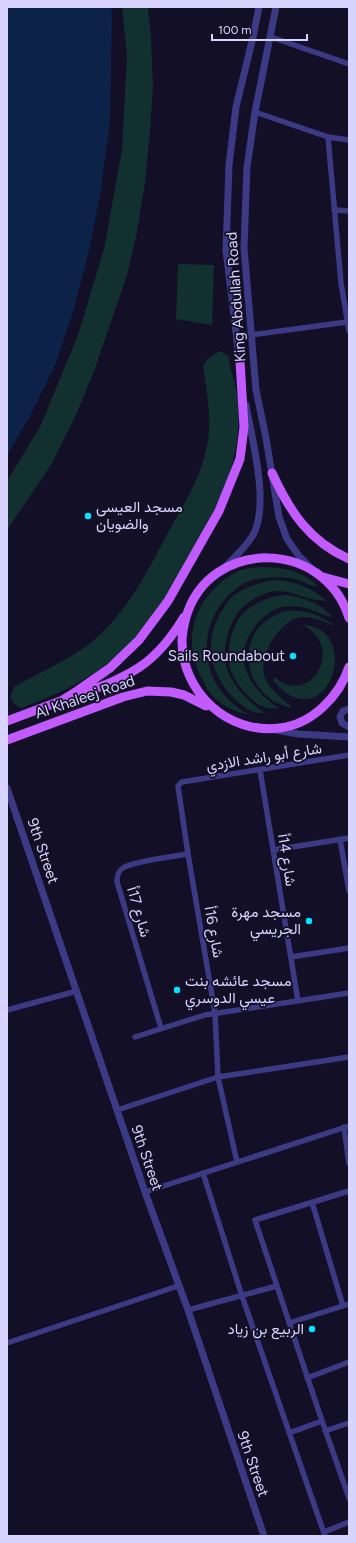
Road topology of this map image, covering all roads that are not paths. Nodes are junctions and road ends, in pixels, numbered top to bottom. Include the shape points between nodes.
1 (259, 7) edge
2 (276, 7) edge
3 (271, 37) junction
4 (349, 64) edge
5 (255, 112) junction
6 (328, 137) junction
7 (349, 140) edge
8 (334, 210) junction
9 (349, 211) edge
10 (347, 322) junction
11 (349, 331) edge
12 (251, 335) junction
13 (240, 361) junction
14 (272, 473) junction
15 (349, 559) edge
16 (225, 568) junction
17 (319, 575) junction
18 (349, 584) edge
19 (189, 607) junction
20 (349, 618) edge
21 (349, 667) edge
22 (61, 701) junction
23 (349, 709) edge
24 (218, 712) junction
25 (7, 721) edge
26 (349, 726) edge
27 (264, 728) junction
28 (349, 737) edge
29 (8, 740) edge
30 (349, 755) edge
31 (260, 770) junction
32 (184, 781) joint
33 (7, 788) edge
34 (349, 838) edge
35 (340, 839) junction
36 (273, 850) junction
37 (188, 854) junction
38 (349, 891) edge
39 (349, 948) edge
40 (291, 957) junction
41 (77, 992) junction
42 (349, 993) edge
43 (298, 1001) junction
44 (7, 1010) edge
45 (215, 1013) junction
46 (161, 1028) junction
47 (135, 1037) dead end
48 (349, 1057) edge
49 (218, 1077) junction
50 (117, 1110) junction
51 (346, 1127) edge
52 (237, 1162) junction
53 (349, 1164) edge
54 (203, 1173) junction
55 (349, 1191) edge
56 (145, 1192) junction
57 (312, 1202) junction
58 (178, 1286) junction
59 (277, 1286) junction
60 (242, 1296) junction
61 (349, 1304) edge
62 (343, 1306) junction
63 (188, 1310) junction
64 (289, 1323) junction
65 (7, 1343) edge
66 (349, 1362) edge
67 (308, 1378) junction
68 (322, 1421) junction
69 (349, 1423) edge
70 (325, 1431) junction
71 (289, 1432) junction
72 (349, 1498) edge
73 (349, 1522) edge
74 (325, 1534) edge
75 (264, 1536) edge

1 - 13 street, King Abdullah Road via 236,107 229,165 226,250
2 - 3 street, King Abdullah Road
3 - 4 street
3 - 5 street, King Abdullah Road
5 - 6 street
5 - 12 street, King Abdullah Road via 247,167 244,248
6 - 7 street
6 - 8 street
8 - 9 street
8 - 10 street
10 - 11 street
10 - 12 street
12 - 14 street, King Abdullah Road via 256,390
13 - 16 street, King Abdullah Road via 261,502 254,534
13 - 22 main road via 244,427 240,459 218,511 168,601 139,640 110,668
14 - 15 main road via 287,505 301,524 323,544
14 - 17 street, King Abdullah Road via 279,517 287,539 299,556
16 - 17 main road, Al Khaleej Road via 249,559 273,557 295,562
16 - 19 main road, Al Khaleej Road via 200,589
17 - 18 main road
17 - 20 main road via 337,594
19 - 22 main road, Al Khaleej Road via 169,639 136,671
19 - 24 main road via 182,640 187,672 199,694
21 - 27 main road, Al Khaleej Road via 330,702 317,712 304,720 280,728
22 - 25 main road, Al Khaleej Road
23 - 26 street via 343,711 340,717 342,723
24 - 27 main road, Al Khaleej Road via 241,723
24 - 29 main road, Al Khaleej Road via 184,695 146,691 123,697
27 - 28 street via 298,734
30 - 31 street, شارع أبو راشد الازدي
31 - 32 street, شارع أبو راشد الازدي
31 - 36 street, شارع 14أ
32 - 37 street, شارع 16أ via 178,788
33 - 41 street, 9th Street
34 - 35 street
35 - 36 street
35 - 38 street
36 - 40 street, شارع 14أ
37 - 45 street, شارع 16أ
37 - 46 street, شارع 17أ via 129,864 118,875
39 - 40 street
40 - 43 street, شارع 14أ
41 - 44 street
41 - 50 street, 9th Street
42 - 43 street
43 - 45 street
45 - 46 street
45 - 49 street, شارع 16أ
46 - 47 street
48 - 49 street
49 - 50 street
49 - 52 street, شارع 16أ
50 - 56 street, 9th Street
51 - 52 street
51 - 53 street
52 - 54 street
54 - 56 street
54 - 60 street
55 - 57 street
56 - 58 street, 9th Street
57 - 59 street via 255,1220
57 - 62 street
58 - 63 street, 9th Street
58 - 65 street
59 - 60 street
59 - 64 street
60 - 63 street
60 - 71 street
61 - 62 street
62 - 64 street
63 - 75 street, 9th Street
64 - 67 street
66 - 67 street
67 - 68 street
68 - 70 street
68 - 71 street
69 - 70 street
70 - 72 street
71 - 74 street
73 - 74 street

